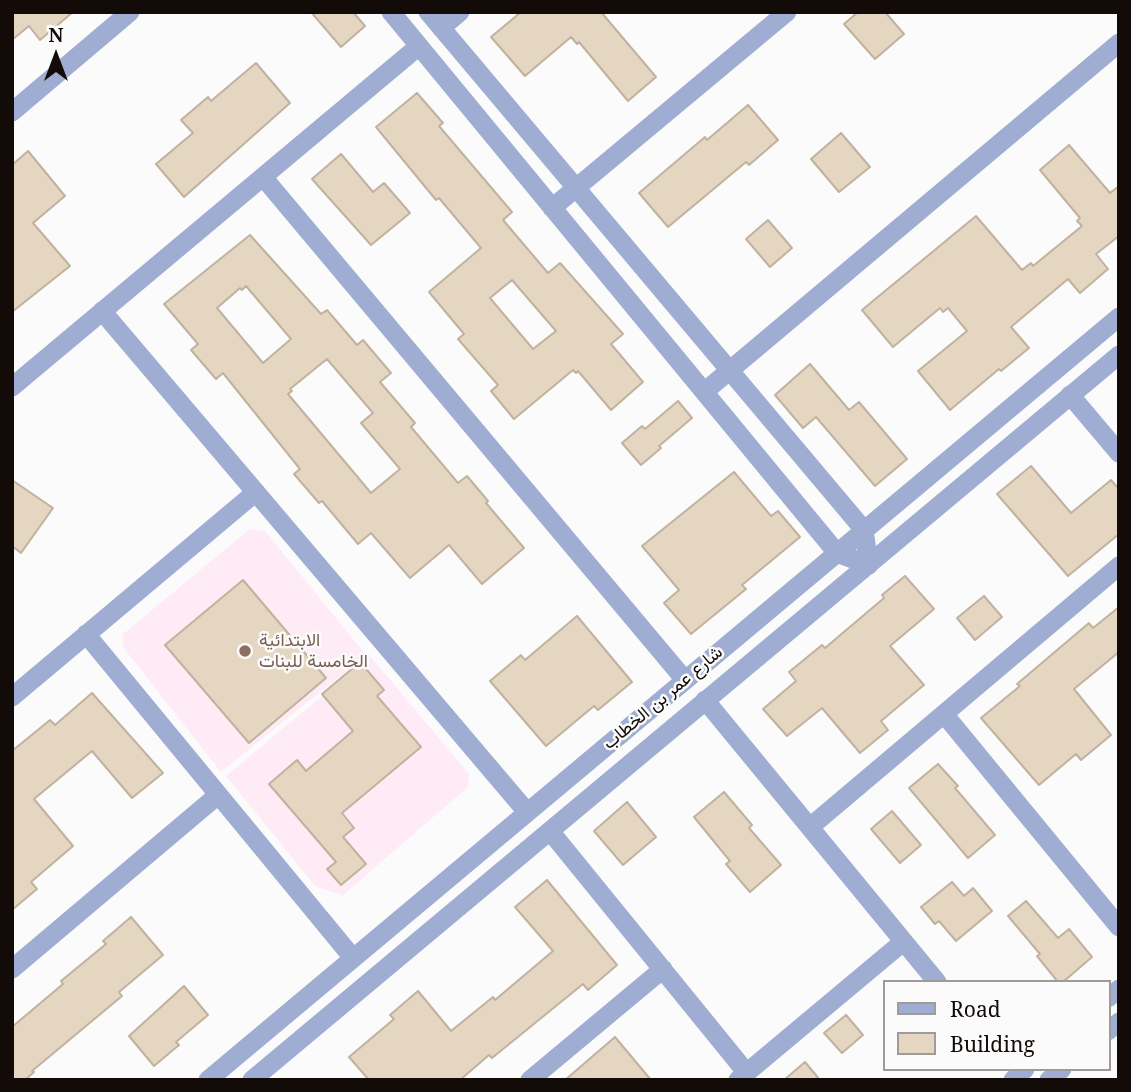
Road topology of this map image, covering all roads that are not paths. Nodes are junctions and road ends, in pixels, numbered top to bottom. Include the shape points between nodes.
1 (130, 12) edge
2 (391, 12) edge
3 (428, 12) edge
4 (460, 12) edge
5 (787, 12) edge
6 (441, 28) junction
7 (1119, 43) edge
8 (419, 46) junction
9 (12, 112) edge
10 (263, 177) junction
11 (576, 188) junction
12 (552, 208) junction
13 (102, 312) junction
14 (1119, 317) edge
15 (1119, 355) edge
16 (729, 370) junction
17 (12, 387) edge
18 (704, 392) junction
19 (1070, 396) junction
20 (1119, 453) edge
21 (256, 492) junction
22 (863, 530) junction
23 (837, 553) junction
24 (869, 565) junction
25 (1119, 566) edge
26 (86, 635) junction
27 (685, 680) junction
28 (12, 696) edge
29 (705, 700) junction
30 (944, 714) junction
31 (218, 795) junction
32 (527, 812) junction
33 (810, 827) junction
34 (550, 831) junction
35 (1119, 927) edge
36 (904, 942) junction
37 (353, 958) junction
38 (12, 969) edge
39 (663, 969) junction
40 (935, 980) edge
41 (742, 1076) edge
42 (208, 1080) edge
43 (251, 1080) edge
44 (530, 1080) edge

1 - 9 street
2 - 8 street
3 - 6 street
4 - 6 street
5 - 11 street
6 - 11 street
7 - 16 street
8 - 10 street
8 - 12 street
10 - 13 street
10 - 27 street
11 - 12 street
11 - 16 street
12 - 18 street
13 - 17 street
13 - 21 street
14 - 22 street, شارع عمر بن الخطاب
15 - 19 street, شارع عمر بن الخطاب
16 - 18 street
16 - 22 street
18 - 23 street
19 - 20 street
19 - 24 street, شارع عمر بن الخطاب
21 - 26 street
21 - 32 street
22 - 23 street, شارع عمر بن الخطاب
22 - 24 street
23 - 24 street
23 - 27 street, شارع عمر بن الخطاب
24 - 29 street, شارع عمر بن الخطاب
25 - 30 street
26 - 28 street
26 - 31 street
27 - 32 street, شارع عمر بن الخطاب
29 - 33 street
29 - 34 street, شارع عمر بن الخطاب
30 - 33 street
30 - 35 street
31 - 37 street
31 - 38 street
32 - 37 street, شارع عمر بن الخطاب
33 - 36 street
34 - 39 street
34 - 43 street, شارع عمر بن الخطاب
36 - 40 street
36 - 41 street
37 - 42 street, شارع عمر بن الخطاب
39 - 41 street
39 - 44 street

